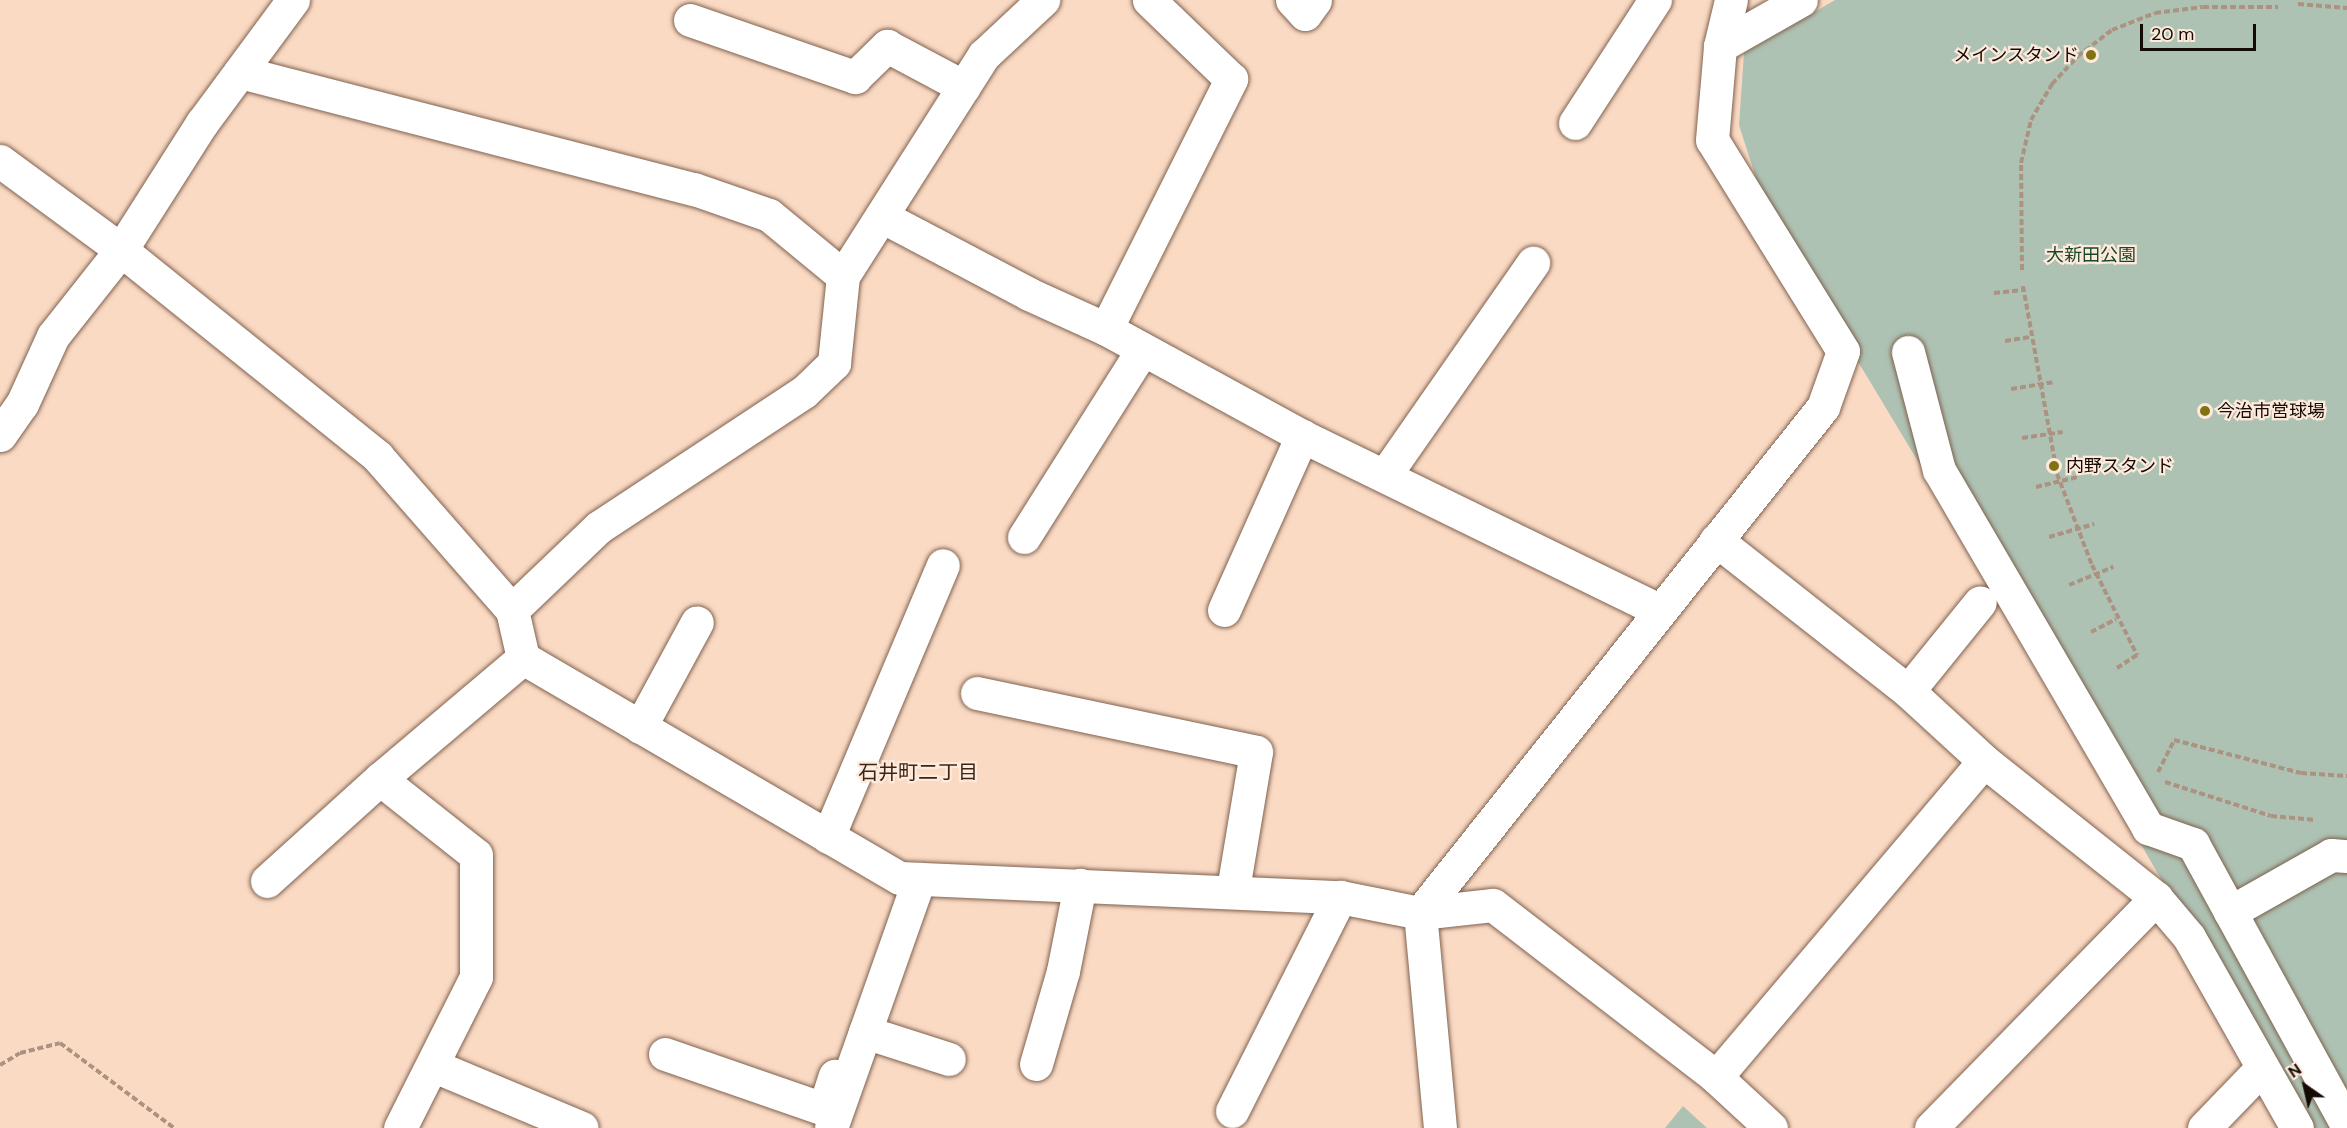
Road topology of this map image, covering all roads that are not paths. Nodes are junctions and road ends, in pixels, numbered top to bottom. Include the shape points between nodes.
1 (293, 0) edge
2 (1043, 0) edge
3 (1149, 0) edge
4 (1292, 0) edge
5 (1315, 0) edge
6 (1655, 0) edge
7 (1731, 0) edge
8 (1801, 0) edge
9 (690, 20) dead end
10 (1720, 46) junction
11 (240, 72) junction
12 (964, 87) junction
13 (1575, 123) dead end
14 (0, 161) edge
15 (883, 217) junction
16 (121, 250) junction
17 (1533, 263) dead end
18 (843, 276) junction
19 (1106, 329) junction
20 (1142, 350) junction
21 (1908, 352) dead end
22 (0, 435) edge
23 (1302, 436) junction
24 (1385, 475) junction
25 (1024, 537) dead end
26 (1716, 540) junction
27 (943, 565) dead end
28 (1980, 602) dead end
29 (512, 610) junction
30 (1224, 610) dead end
31 (1658, 610) junction
32 (697, 622) dead end
33 (523, 658) junction
34 (1908, 691) junction
35 (976, 693) dead end
36 (640, 727) junction
37 (1984, 761) junction
38 (380, 778) junction
39 (828, 837) junction
40 (2342, 864) edge
41 (919, 879) junction
42 (267, 881) dead end
43 (1080, 885) junction
44 (1233, 891) junction
45 (1340, 897) junction
46 (2156, 898) junction
47 (2230, 912) junction
48 (1420, 913) junction
49 (862, 1041) junction
50 (665, 1054) dead end
51 (949, 1059) dead end
52 (1036, 1064) dead end
53 (434, 1066) junction
54 (2262, 1068) junction
55 (1716, 1077) junction
56 (1232, 1111) dead end
57 (2347, 1125) edge
58 (400, 1128) edge
59 (582, 1128) edge
60 (831, 1128) edge
61 (1440, 1128) edge
62 (1771, 1128) edge
63 (1931, 1128) edge
64 (2204, 1128) edge
65 (2297, 1128) edge

1 - 11 street
2 - 12 street via 984,55
3 - 19 street via 1231,79
4 - 5 street via 1305,14
6 - 13 street
7 - 10 street
8 - 10 street
9 - 12 street via 855,77 887,46
10 - 26 street via 1712,140 1843,351 1822,407
11 - 16 street via 202,123
11 - 18 street via 694,189 769,215
12 - 15 street
14 - 16 street
15 - 18 street
15 - 19 street via 1029,294
16 - 22 street via 53,336 22,404
16 - 29 street via 377,456
17 - 24 street
18 - 29 street via 834,363 804,392 599,527
19 - 20 street
20 - 23 street
20 - 25 street
21 - 47 street via 1939,470 2148,828 2193,844
23 - 24 street
23 - 30 street
24 - 31 street
26 - 31 street
26 - 34 street
27 - 39 street
28 - 34 street
29 - 33 street
31 - 48 street
32 - 36 street
33 - 36 street
33 - 38 street
34 - 37 street
35 - 44 street via 1256,752
36 - 39 street
37 - 46 street
37 - 55 street
38 - 42 street
38 - 53 street via 476,855 476,978
39 - 41 street via 900,878
40 - 47 street
41 - 43 street
41 - 49 street
43 - 44 street
43 - 52 street via 1063,971
44 - 45 street
45 - 48 street
45 - 56 street
46 - 54 street via 2189,937
46 - 63 street
47 - 57 street
48 - 55 street via 1493,905
48 - 61 street
49 - 50 street via 846,1045 824,1109
49 - 51 street
49 - 60 street
53 - 58 street
53 - 59 street
54 - 64 street
54 - 65 street
55 - 62 street

